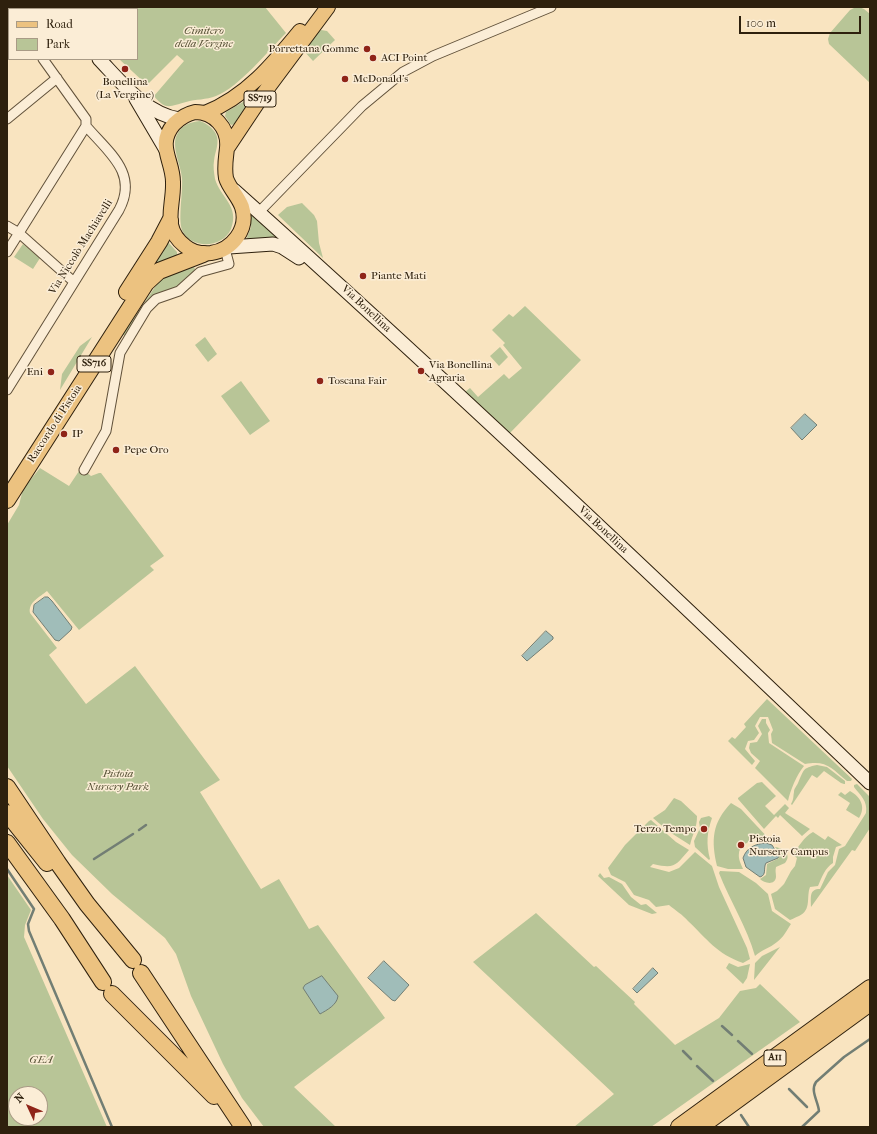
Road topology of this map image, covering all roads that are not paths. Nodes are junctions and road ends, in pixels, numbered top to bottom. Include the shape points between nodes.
1 (318, 7) edge
2 (328, 7) edge
3 (551, 7) edge
4 (44, 60) edge
5 (100, 60) edge
6 (57, 78) junction
7 (133, 94) junction
8 (206, 113) junction
9 (7, 119) edge
10 (179, 119) junction
11 (86, 126) junction
12 (228, 147) junction
13 (166, 150) junction
14 (230, 186) junction
15 (259, 212) junction
16 (170, 221) junction
17 (7, 226) edge
18 (20, 233) junction
19 (227, 248) junction
20 (7, 252) edge
21 (203, 254) junction
22 (333, 279) junction
23 (74, 282) junction
24 (7, 390) edge
25 (84, 470) dead end
26 (8, 480) edge
27 (7, 500) edge
28 (870, 783) edge
29 (7, 787) edge
30 (7, 813) edge
31 (19, 829) junction
32 (7, 843) edge
33 (87, 904) junction
34 (62, 919) junction
35 (870, 988) edge
36 (870, 1003) edge
37 (240, 1123) edge
38 (700, 1123) edge
39 (678, 1127) edge

1 - 8 main road, SS719 via 295,37 252,84 234,99
2 - 12 main road, SS719 via 264,93
3 - 15 street via 423,61 403,72 352,116
4 - 6 street, Via Niccolò Machiavelli
5 - 7 main road
6 - 9 street
6 - 11 street, Via Niccolò Machiavelli via 86,119
7 - 10 main road via 166,116
7 - 13 main road
8 - 10 main road via 189,113
8 - 12 main road via 222,125
10 - 13 main road via 168,133
11 - 18 street
11 - 23 street, Via Niccolò Machiavelli via 120,166 126,186 125,198 119,210
12 - 14 main road via 225,168
13 - 16 main road via 173,179
14 - 15 main road, Via Bonellina
14 - 19 main road via 242,206 243,217 240,232
15 - 22 main road, Via Bonellina
16 - 21 main road via 179,241 189,249
16 - 26 highway, Raccordo di Pistoia / SS716
17 - 18 street
18 - 20 street
18 - 23 street
19 - 21 main road
19 - 22 main road, Via Bonellina via 278,245
19 - 25 street via 229,264 200,272 179,291 154,301 144,314 120,353 106,431
21 - 27 highway, Raccordo di Pistoia / SS716 via 159,271 146,283
22 - 28 main road, Via Bonellina
23 - 24 street, Via Niccolò Machiavelli
29 - 33 highway
30 - 31 highway
31 - 33 highway via 49,866
31 - 34 highway via 41,870
32 - 34 highway
33 - 37 highway via 137,966
34 - 37 highway via 108,988
35 - 38 highway, A11
36 - 38 highway, A11
38 - 39 highway

